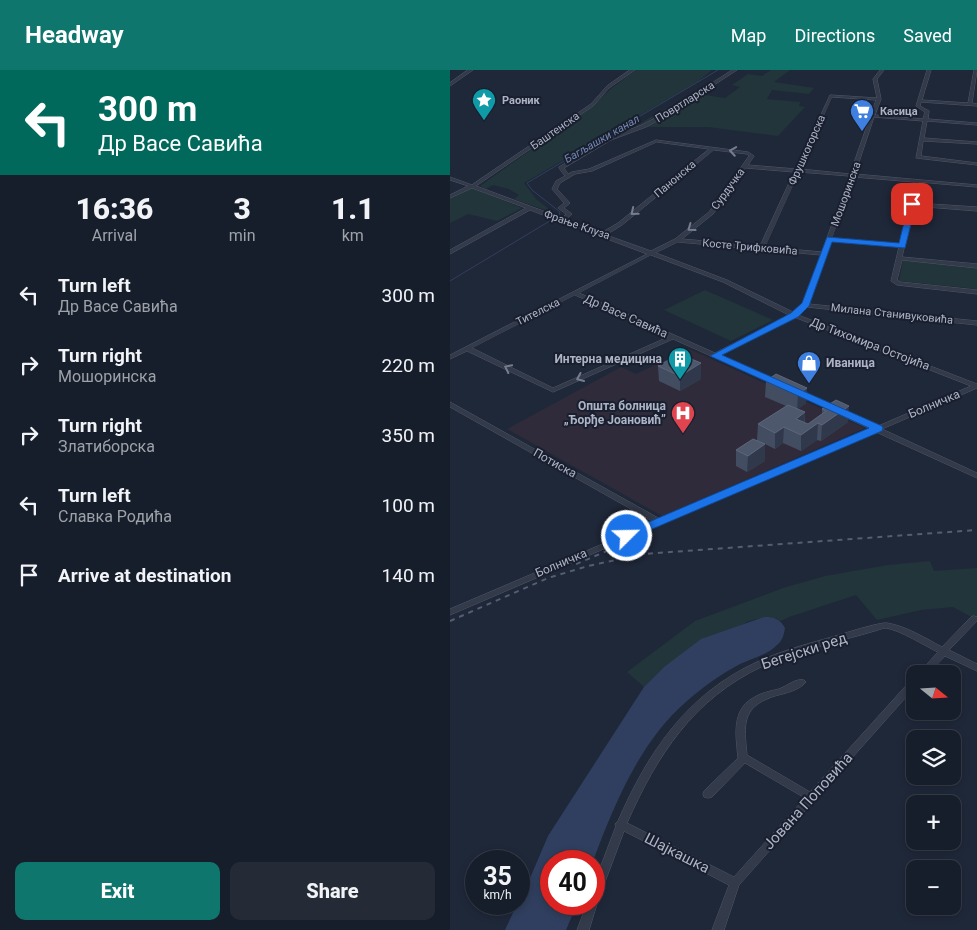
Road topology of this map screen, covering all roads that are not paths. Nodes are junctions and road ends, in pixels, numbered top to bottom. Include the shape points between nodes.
1 (472, 70) edge
2 (633, 70) edge
3 (735, 70) edge
4 (882, 70) edge
5 (930, 70) edge
6 (976, 70) edge
7 (450, 85) edge
8 (879, 99) junction
9 (920, 102) junction
10 (970, 105) junction
11 (977, 105) edge
12 (873, 116) junction
13 (925, 120) junction
14 (977, 124) edge
15 (921, 139) junction
16 (977, 143) edge
17 (713, 148) junction
18 (977, 164) edge
19 (745, 166) junction
20 (798, 170) junction
21 (567, 175) junction
22 (853, 175) junction
23 (450, 178) edge
24 (918, 181) junction
25 (473, 186) junction
26 (977, 186) edge
27 (450, 197) edge
28 (912, 204) junction
29 (530, 208) junction
30 (977, 210) edge
31 (563, 220) junction
32 (603, 234) junction
33 (829, 239) junction
34 (677, 240) junction
35 (902, 246) junction
36 (762, 248) junction
37 (450, 252) edge
38 (653, 252) junction
39 (824, 254) junction
40 (900, 258) junction
41 (977, 266) edge
42 (977, 292) edge
43 (575, 293) junction
44 (806, 304) junction
45 (794, 315) junction
46 (977, 323) edge
47 (672, 337) junction
48 (467, 348) junction
49 (450, 356) edge
50 (715, 356) junction
51 (977, 386) edge
52 (450, 404) edge
53 (878, 428) junction
54 (977, 476) edge
55 (660, 522) junction
56 (450, 612) edge
57 (974, 619) dead end
58 (943, 651) junction
59 (930, 665) edge
60 (977, 668) edge
61 (801, 682) dead end
62 (906, 692) edge
63 (743, 757) junction
64 (708, 794) dead end
65 (811, 797) junction
66 (620, 824) junction
67 (605, 867) edge
68 (735, 883) junction
69 (588, 915) edge
70 (583, 930) edge
71 (718, 930) edge

1 - 7 street
2 - 25 street, Баштенска via 608,87 592,105
3 - 21 street, Повртларска via 682,106 638,130 609,139 566,164 561,168
4 - 8 street, Мошоринска via 876,80
5 - 9 street
6 - 10 street
8 - 12 street, Мошоринска
8 - 20 street, Фрушкогорска via 831,96
9 - 10 street
9 - 13 street via 918,106 927,111
10 - 11 street
12 - 13 street
12 - 22 street, Мошоринска
13 - 14 street
13 - 15 street
15 - 16 street
15 - 18 street via 918,158
19 -> 17 street, Сурдучка via 752,156 748,153
17 - 21 street, Повртларска via 656,141 590,170
17 -> 32 street, Панонска via 620,224
19 - 20 street
19 -> 34 street, Сурдучка via 708,216
20 - 22 street
20 - 36 street, Фрушкогорска
21 - 31 street, Повртларска via 554,188 555,193 567,202 561,208 568,215
22 - 24 street
22 - 33 street, Мошоринска
23 - 25 street
24 - 26 street
24 - 28 street
25 - 27 street, Баштенска
25 - 29 street
28 - 30 street
28 - 35 street
29 - 31 street, Фрање Клуза
29 - 37 street, Фрање Клуза
31 - 32 street, Фрање Клуза
32 - 38 street, Фрање Клуза
33 - 35 street
33 - 39 street, Мошоринска
34 - 36 street, Косте Трифковића
34 - 38 street, Сурдучка
35 - 40 street
36 - 39 street, Косте Трифковића
38 - 43 street, Тителска
38 - 45 street, Др Тихомира Остојића via 725,281
39 - 44 street, Мошоринска
40 - 41 street
40 - 42 street via 894,281 899,284
43 - 47 street, Др Васе Савића
43 - 48 street, Тителска
44 - 45 street, Мошоринска
44 - 46 street, Милана Станивуковића
45 - 50 street, Мошоринска
45 - 51 street, Др Тихомира Остојића
47 -> 48 street via 556,389 550,389
47 - 50 street, Др Васе Савића
48 - 49 street, Тителска
50 - 53 street, Др Васе Савића
51 - 53 street, Болничка
52 - 55 street, Потиска
53 - 54 street, Др Васе Савића
53 - 55 street, Болничка
55 - 56 street, Болничка
57 - 58 street
58 - 59 street
58 - 60 street
58 - 66 street, Бегејски ред via 885,625 758,666 722,687 695,709 661,748
61 - 63 street via 793,688 759,699 746,708 740,724
62 - 65 street, Јована Поповића
63 - 64 street
63 - 65 street
65 - 68 street, Јована Поповића
66 - 67 street, Бегејски ред
66 - 68 street, Шајкашка
68 - 71 street, Јована Поповића
69 - 70 street

